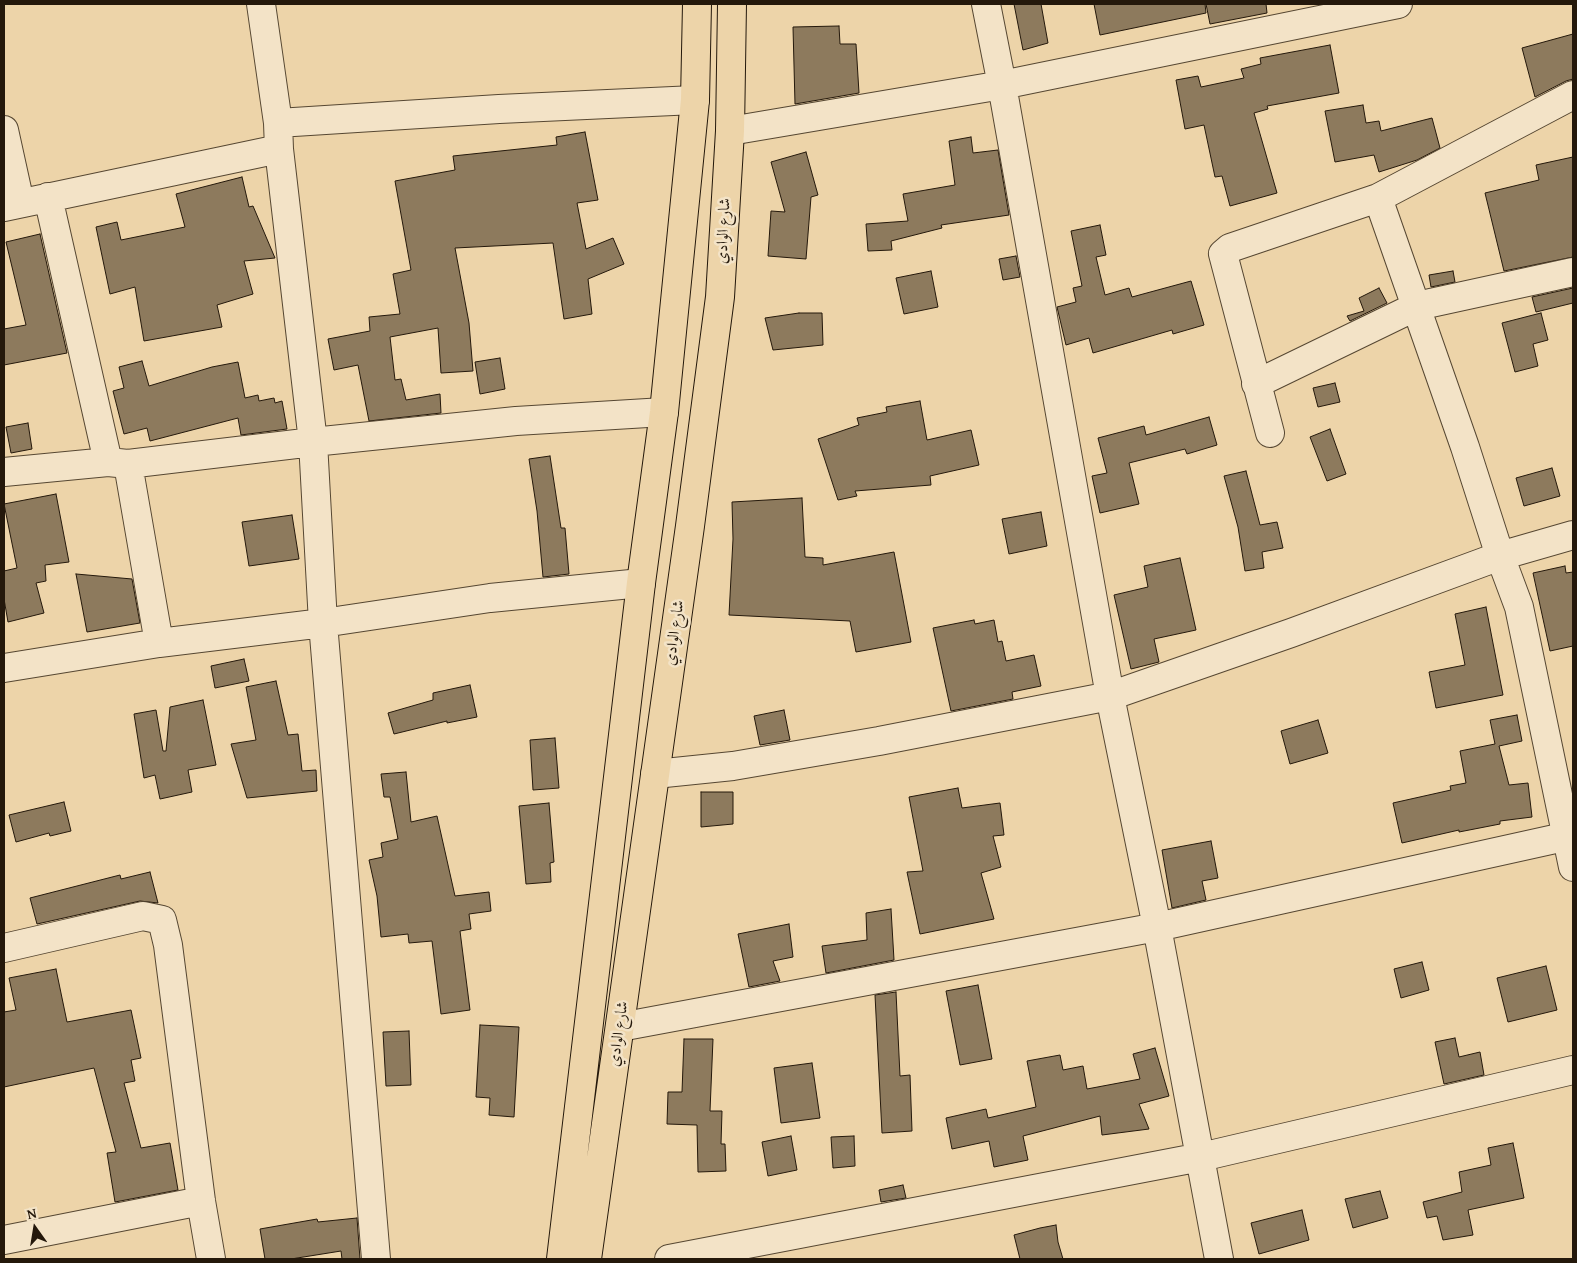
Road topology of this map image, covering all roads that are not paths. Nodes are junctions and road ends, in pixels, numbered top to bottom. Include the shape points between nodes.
1 (261, 4) edge
2 (697, 4) edge
3 (732, 4) edge
4 (986, 4) edge
5 (1398, 4) edge
6 (1002, 84) junction
7 (1573, 95) edge
8 (695, 100) junction
9 (4, 130) edge
10 (730, 131) junction
11 (279, 136) junction
12 (48, 197) junction
13 (1378, 198) junction
14 (12, 205) edge
15 (1573, 272) edge
16 (1416, 306) junction
17 (1256, 384) junction
18 (664, 412) junction
19 (1270, 432) dead end
20 (313, 442) junction
21 (118, 463) junction
22 (4, 472) edge
23 (1573, 535) edge
24 (1500, 556) junction
25 (641, 583) junction
26 (323, 622) junction
27 (159, 643) junction
28 (4, 668) edge
29 (1110, 696) junction
30 (656, 774) junction
31 (1570, 836) edge
32 (1573, 867) edge
33 (1157, 927) junction
34 (4, 948) edge
35 (620, 1027) junction
36 (1573, 1070) edge
37 (1201, 1157) junction
38 (201, 1201) junction
39 (4, 1240) edge
40 (211, 1259) edge
41 (376, 1259) edge
42 (561, 1259) edge
43 (587, 1259) edge
44 (669, 1259) edge
45 (1220, 1259) edge

1 - 11 street
2 - 8 main road, شارع الوادي
3 - 10 main road, شارع الوادي
4 - 6 street
5 - 6 street
6 - 10 street
6 - 29 street
7 - 13 street
8 - 11 street via 499,109
8 - 18 main road, شارع الوادي
9 - 14 street
10 - 30 main road, شارع الوادي via 720,296
11 - 12 street
11 - 20 street
12 - 14 street
12 - 21 street
13 - 16 street
13 - 17 street via 1230,248 1223,254
15 - 16 street
16 - 17 street
16 - 24 street
17 - 19 street
18 - 20 street via 516,420
18 - 25 main road, شارع الوادي
20 - 21 street
20 - 26 street
21 - 22 street
21 - 27 street
23 - 24 street
24 - 29 street
24 - 31 street via 1518,607
25 - 26 street via 490,598
25 - 42 main road, شارع الوادي
26 - 27 street
26 - 41 street
27 - 28 street
29 - 30 street via 879,741 733,766
29 - 33 street
30 - 35 main road, شارع الوادي
31 - 32 street
31 - 33 street
33 - 35 street
33 - 37 street
34 - 38 street via 143,916 162,920 168,945
35 - 43 main road, شارع الوادي
36 - 37 street
37 - 44 street
37 - 45 street
38 - 39 street
38 - 40 street

